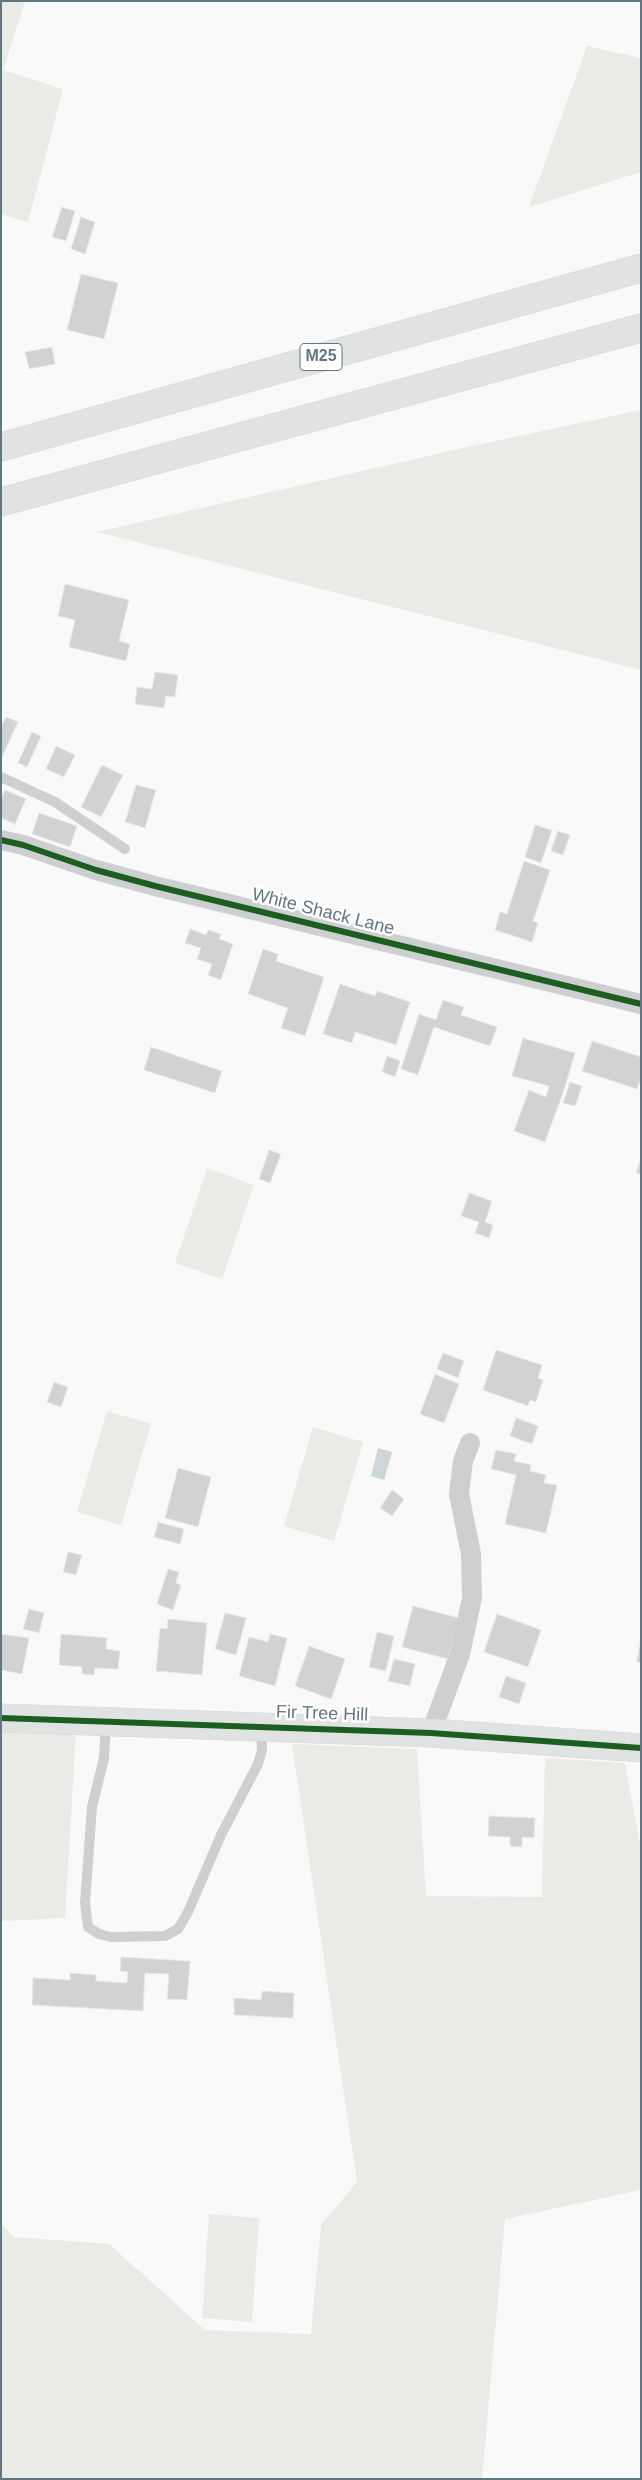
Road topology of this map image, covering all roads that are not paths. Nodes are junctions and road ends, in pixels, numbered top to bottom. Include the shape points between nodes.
1 (641, 268) edge
2 (641, 328) edge
3 (1, 446) edge
4 (1, 502) edge
5 (1, 777) edge
6 (1, 840) edge
7 (125, 850) dead end
8 (641, 1004) edge
9 (470, 1443) dead end
10 (1, 1718) edge
11 (106, 1722) junction
12 (262, 1727) junction
13 (431, 1733) junction
14 (641, 1748) edge

1 - 3 main road, M25
2 - 4 main road
5 - 7 lane via 55,802
6 - 8 street, White Shack Lane via 155,886
9 - 13 street via 463,1461 459,1494 471,1554 472,1598 460,1654
10 - 11 main road, Fir Tree Hill
11 - 12 main road, Fir Tree Hill
11 - 12 lane via 104,1758 92,1807 85,1903 88,1928 111,1937 165,1936 178,1929 220,1835 258,1764
12 - 13 main road, Fir Tree Hill
13 - 14 main road, Fir Tree Hill

